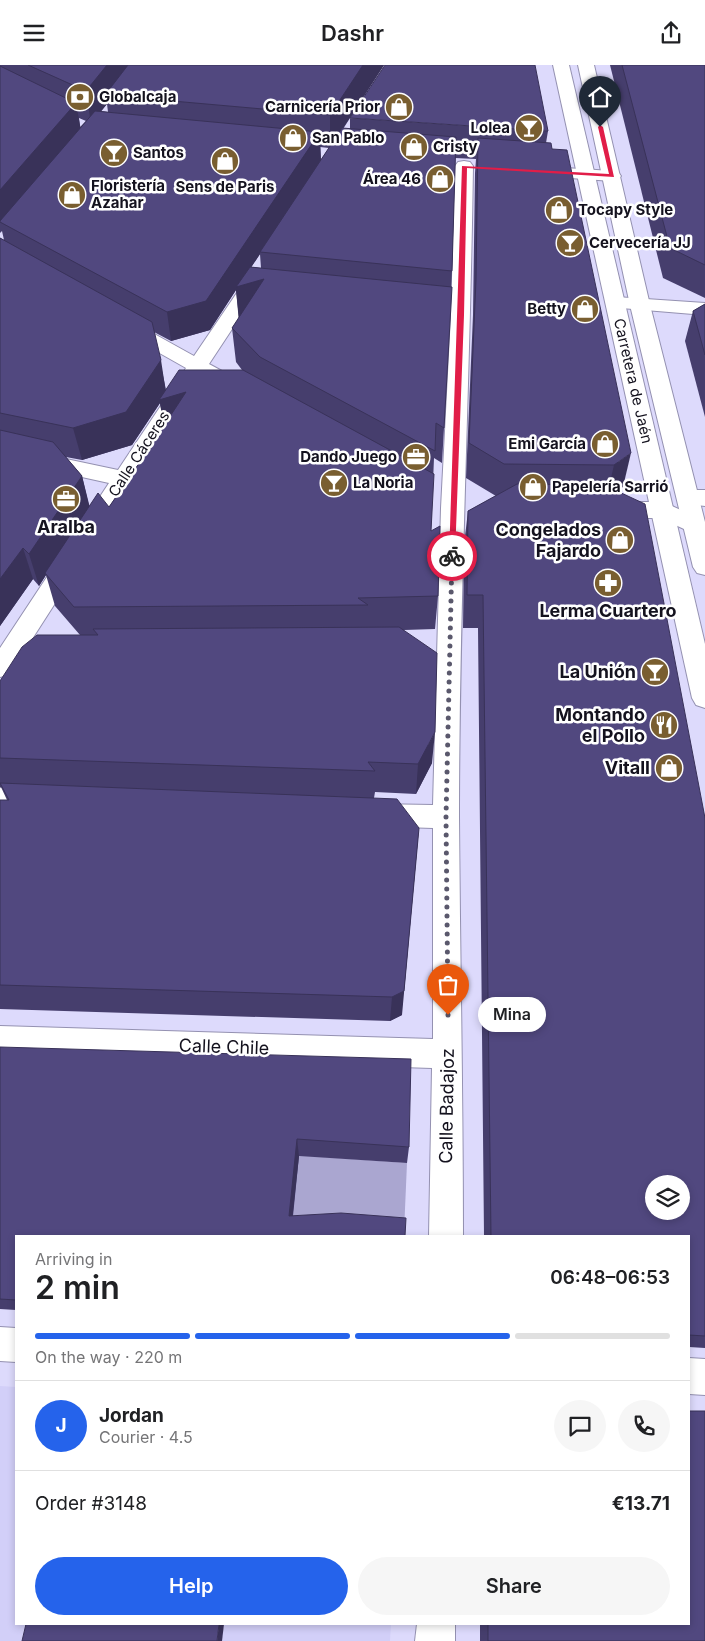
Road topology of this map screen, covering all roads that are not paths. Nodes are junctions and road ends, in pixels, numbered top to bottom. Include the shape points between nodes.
1 (561, 65) edge
2 (586, 65) edge
3 (464, 166) dead end
4 (519, 170) edge
5 (587, 175) junction
6 (612, 175) junction
7 (268, 261) edge
8 (247, 294) junction
9 (270, 296) edge
10 (616, 303) junction
11 (640, 305) junction
12 (705, 309) edge
13 (108, 316) edge
14 (197, 366) junction
15 (251, 396) edge
16 (0, 452) edge
17 (123, 479) junction
18 (430, 496) edge
19 (696, 498) edge
20 (461, 508) junction
21 (591, 509) edge
22 (663, 510) junction
23 (695, 526) junction
24 (705, 567) edge
25 (15, 657) edge
26 (705, 698) edge
27 (0, 799) edge
28 (69, 802) edge
29 (346, 813) edge
30 (446, 817) junction
31 (0, 1040) edge
32 (448, 1055) junction
33 (446, 1235) edge
34 (0, 1344) edge
35 (15, 1345) edge
36 (690, 1376) edge
37 (705, 1377) edge
38 (436, 1625) edge
39 (435, 1641) edge

1 - 5 street, Carretera de Jaén
2 - 6 street, Carretera de Jaén
3 - 20 street, Calle Badajoz via 451,314
4 - 5 street
5 - 6 street
5 - 10 street, Carretera de Jaén
6 - 11 street, Carretera de Jaén
7 - 8 street, Calle Cáceres
8 - 9 street
8 - 14 street, Calle Cáceres
10 - 11 street
10 - 22 street, Carretera de Jaén
11 - 12 street
11 - 19 street, Carretera de Jaén
13 - 14 street
14 - 15 street
14 - 17 street, Calle Cáceres
16 - 17 street
17 - 25 street, Calle Cáceres
18 - 20 street
19 - 23 street, Carretera de Jaén
20 - 30 street, Calle Badajoz via 440,648
21 - 22 street
22 - 23 street
22 - 26 street, Carretera de Jaén
23 - 24 street, Carretera de Jaén
27 - 28 street
29 - 30 street
30 - 32 street, Calle Badajoz
31 - 32 street, Calle Chile
32 - 33 street, Calle Badajoz
34 - 35 street
36 - 37 street
38 - 39 street

